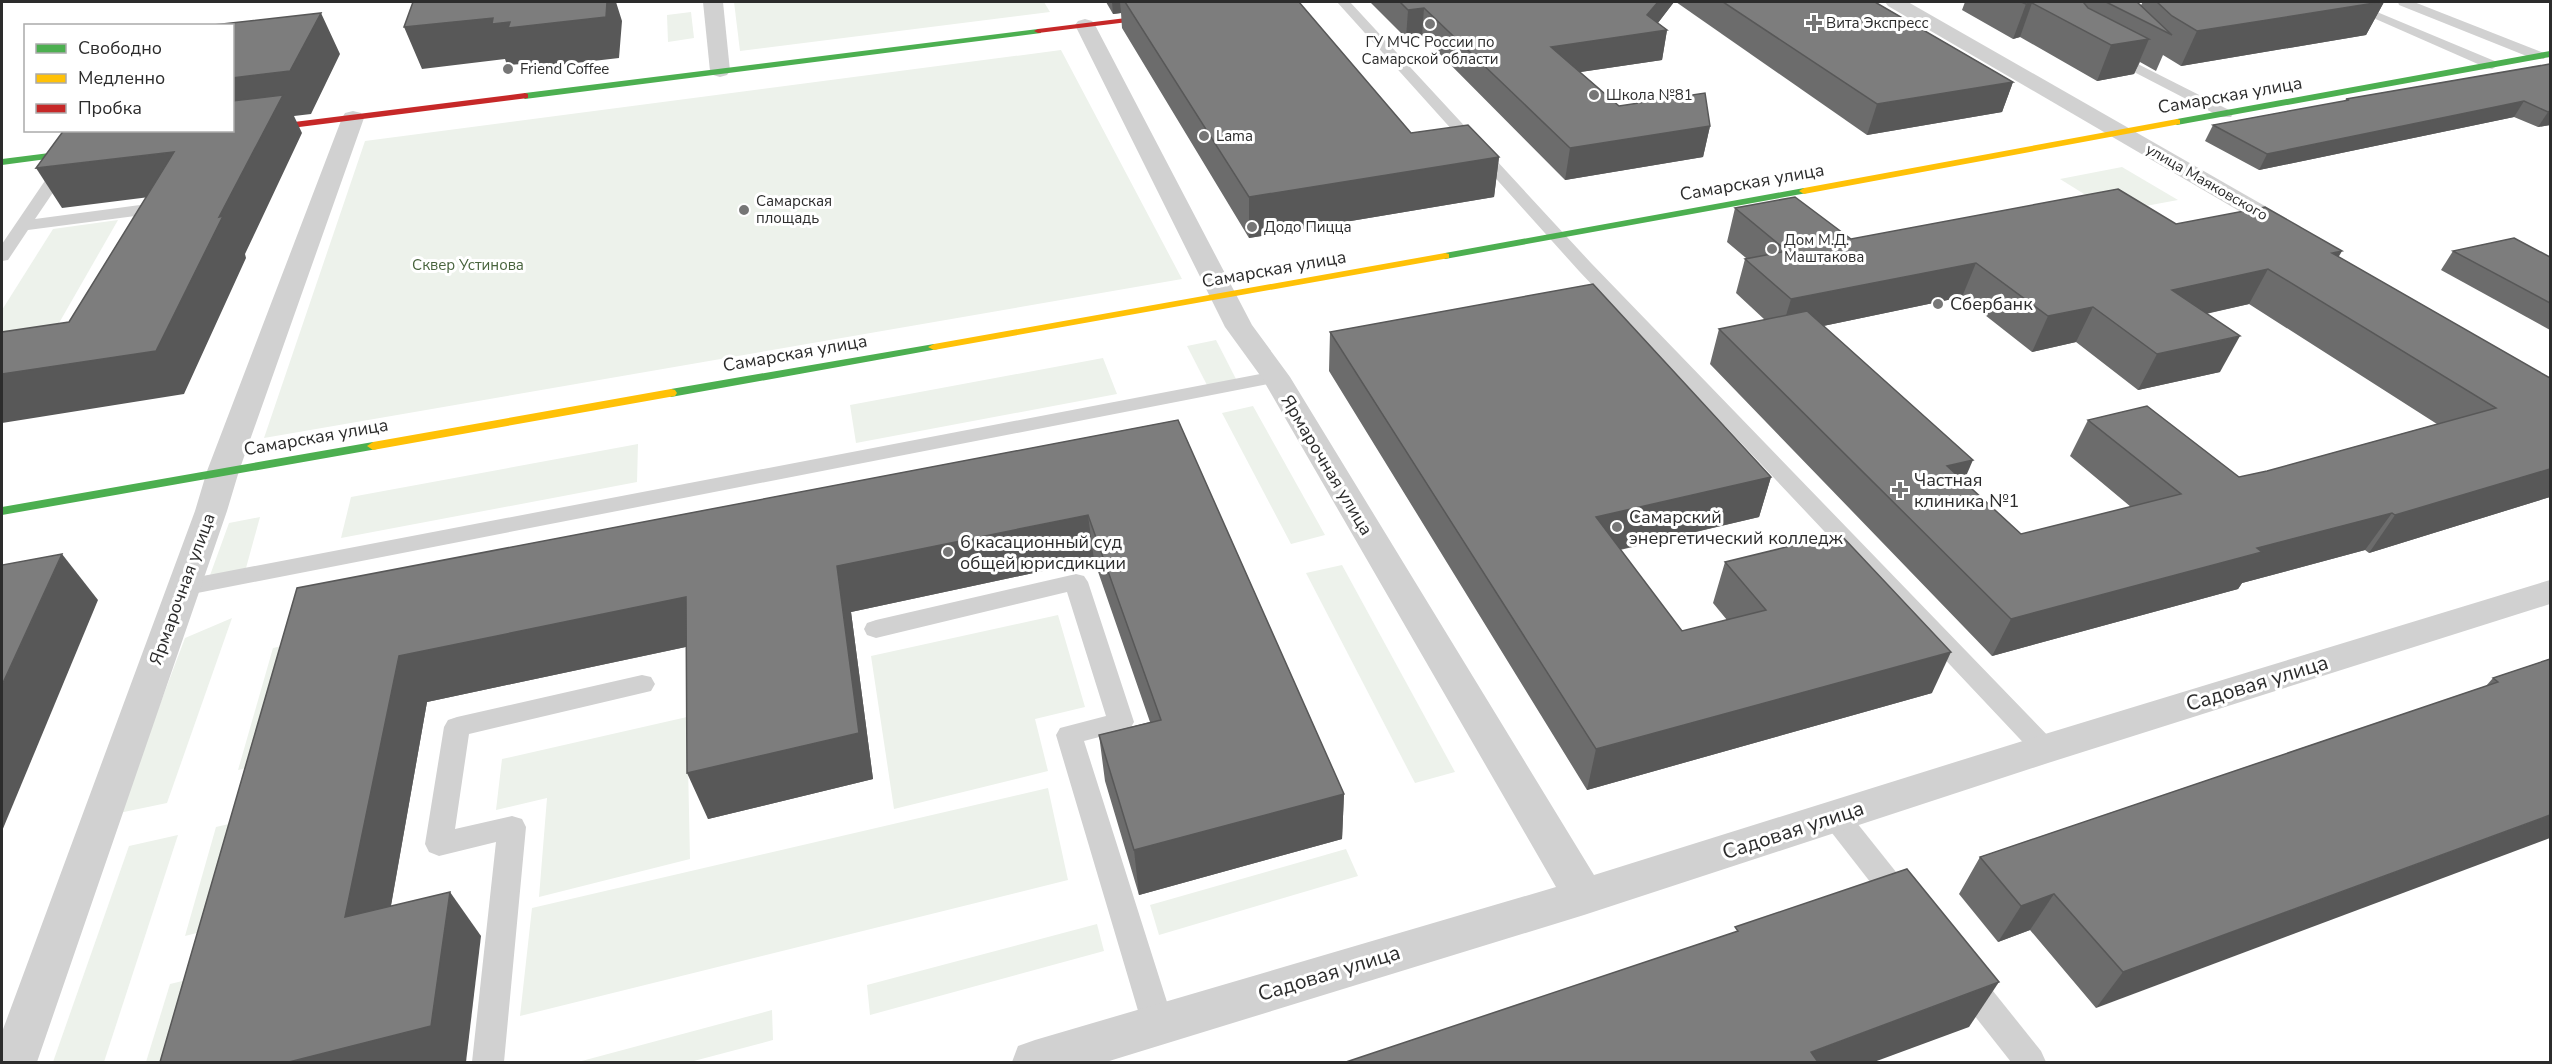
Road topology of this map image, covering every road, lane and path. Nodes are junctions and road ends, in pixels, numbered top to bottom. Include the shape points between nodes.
1 (713, 2) edge
2 (1343, 2) edge
3 (1895, 2) edge
4 (2343, 2) edge
5 (2404, 2) edge
6 (1175, 14) edge
7 (1085, 25) junction
8 (2099, 48) edge
9 (2545, 55) edge
10 (2492, 65) junction
11 (2167, 68) dead end
12 (720, 71) junction
13 (2248, 110) junction
14 (2226, 114) junction
15 (353, 118) junction
16 (236, 132) edge
17 (2123, 134) junction
18 (107, 149) edge
19 (72, 153) junction
20 (2, 162) edge
21 (22, 226) junction
22 (144, 228) edge
23 (1556, 235) junction
24 (2314, 244) edge
25 (2, 256) edge
26 (1223, 297) junction
27 (1275, 377) junction
28 (223, 471) junction
29 (2, 511) edge
30 (182, 588) junction
31 (2550, 592) edge
32 (876, 629) dead end
33 (642, 684) dead end
34 (2045, 749) junction
35 (1835, 816) junction
36 (1584, 897) junction
37 (1922, 926) edge
38 (1951, 962) edge
39 (1158, 1024) junction
40 (14, 1062) edge
41 (488, 1062) edge
42 (1035, 1062) edge
43 (2030, 1062) edge

1 - 12 street
2 - 23 lane
3 - 17 street, улица Маяковского
4 - 10 lane
5 - 9 lane
6 - 7 main road
7 - 12 main road
7 - 26 street, Ярмарочная улица
8 - 14 lane
9 - 10 main road, Самарская улица
10 - 13 main road, Самарская улица
11 - 13 lane
12 - 15 main road
13 - 14 main road, Самарская улица
14 - 17 main road, Самарская улица
15 - 16 main road
15 - 28 street, Ярмарочная улица
17 - 23 main road, Самарская улица
17 - 24 street, улица Маяковского
18 - 19 main road
19 - 20 main road
19 - 21 lane
21 - 22 lane via 155,208
21 - 25 lane
23 - 26 main road, Самарская улица
23 - 34 lane
26 - 27 street, Ярмарочная улица
26 - 28 main road, Самарская улица
27 - 30 lane
27 - 36 street, Ярмарочная улица
28 - 29 main road, Самарская улица
28 - 30 street, Ярмарочная улица
30 - 40 street, Ярмарочная улица
31 - 34 street, Садовая улица
32 - 39 lane via 1076,582 1121,722 1069,735
33 - 41 lane via 457,727 439,844 512,827
34 - 35 street, Садовая улица
35 - 36 street, Садовая улица
35 - 37 lane
36 - 39 street, Садовая улица
38 - 43 lane
39 - 42 street, Садовая улица

